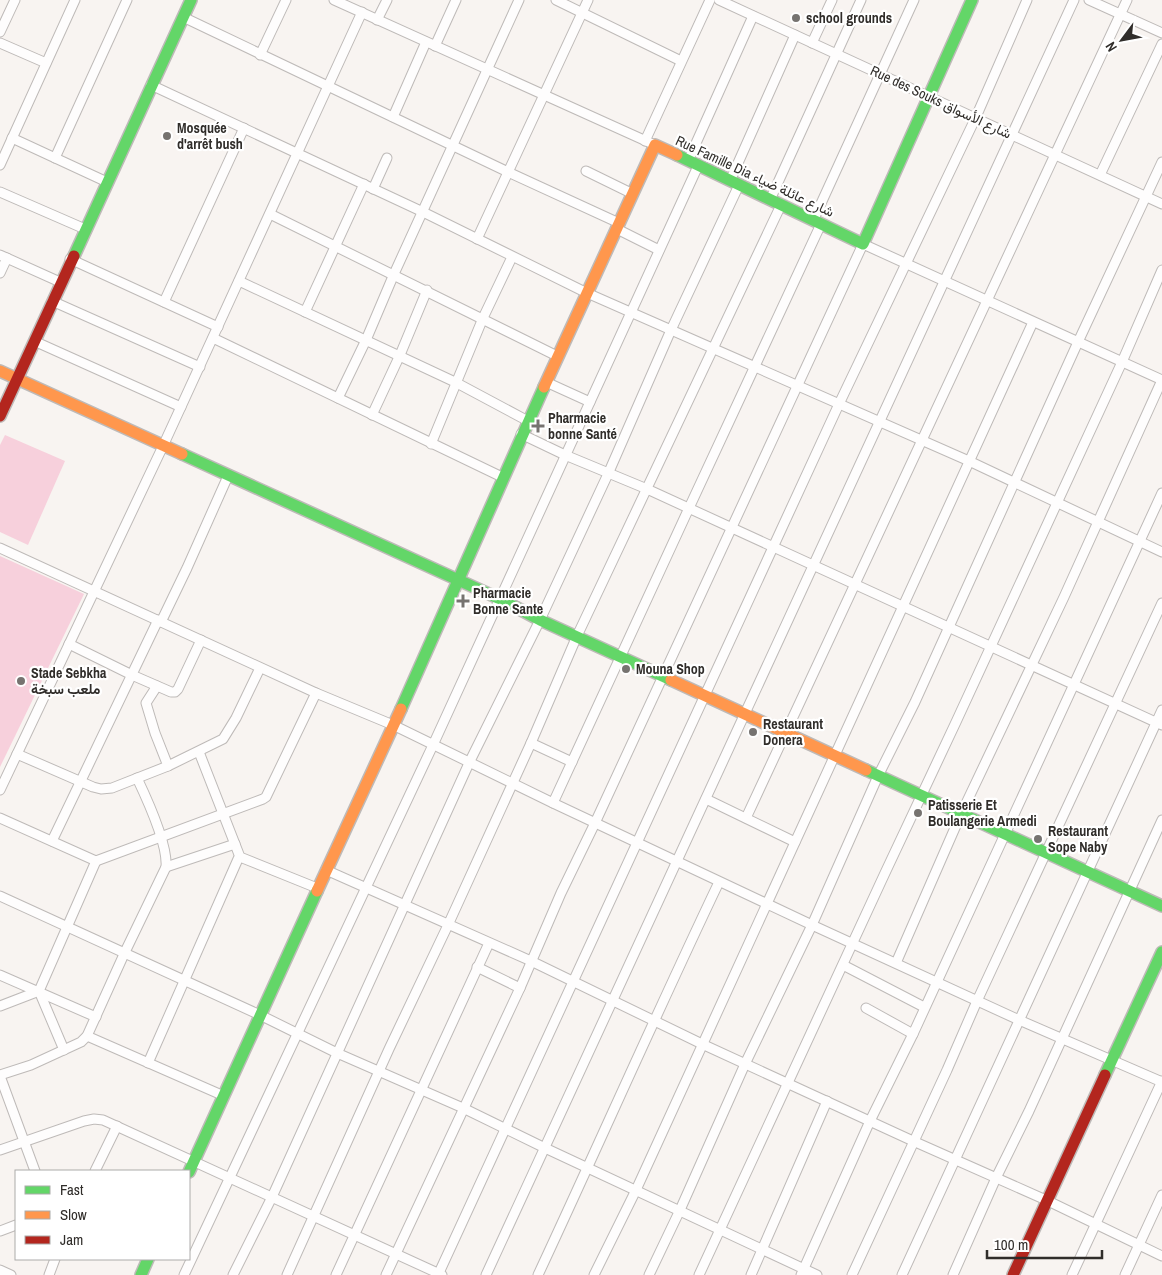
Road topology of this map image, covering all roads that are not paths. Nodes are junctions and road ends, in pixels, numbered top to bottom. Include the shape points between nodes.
1 (15, 0) edge
2 (75, 0) edge
3 (127, 0) edge
4 (191, 0) edge
5 (286, 0) edge
6 (334, 0) edge
7 (387, 0) edge
8 (456, 0) edge
9 (519, 0) edge
10 (556, 0) edge
11 (588, 0) edge
12 (710, 0) edge
13 (719, 0) edge
14 (832, 0) edge
15 (861, 0) edge
16 (914, 0) edge
17 (972, 0) edge
18 (1026, 0) edge
19 (1074, 0) edge
20 (1089, 0) edge
21 (1127, 0) edge
22 (362, 12) junction
23 (582, 12) junction
24 (1121, 14) junction
25 (753, 16) junction
26 (183, 17) junction
27 (377, 20) junction
28 (0, 32) edge
29 (1162, 33) edge
30 (795, 35) junction
31 (0, 43) edge
32 (812, 43) junction
33 (430, 44) junction
34 (1162, 44) edge
35 (836, 54) junction
36 (260, 55) junction
37 (681, 60) junction
38 (46, 63) junction
39 (487, 69) junction
40 (880, 74) junction
41 (151, 85) junction
42 (327, 86) junction
43 (544, 95) junction
44 (929, 96) junction
45 (393, 117) junction
46 (976, 118) junction
47 (244, 128) junction
48 (1012, 135) junction
49 (12, 138) junction
50 (650, 143) junction
51 (452, 146) junction
52 (297, 153) junction
53 (1055, 155) junction
54 (55, 158) junction
55 (387, 158) dead end
56 (1162, 162) edge
57 (693, 163) junction
58 (0, 165) edge
59 (586, 171) dead end
60 (508, 172) junction
61 (1100, 175) junction
62 (107, 182) junction
63 (734, 183) junction
64 (364, 184) junction
65 (373, 188) junction
66 (0, 192) edge
67 (633, 194) junction
68 (1146, 196) junction
69 (770, 200) junction
70 (1162, 204) edge
71 (781, 205) junction
72 (423, 212) junction
73 (270, 214) junction
74 (817, 223) junction
75 (618, 226) junction
76 (85, 229) junction
77 (477, 239) junction
78 (863, 244) junction
79 (335, 246) junction
80 (659, 250) junction
81 (4, 256) edge
82 (512, 257) junction
83 (70, 259) junction
84 (907, 264) junction
85 (1162, 270) edge
86 (0, 273) edge
87 (394, 274) junction
88 (239, 281) junction
89 (945, 281) junction
90 (60, 282) junction
91 (427, 290) junction
92 (587, 293) junction
93 (52, 301) junction
94 (987, 301) junction
95 (164, 302) junction
96 (304, 312) junction
97 (630, 312) junction
98 (483, 318) junction
99 (1033, 322) junction
100 (218, 327) junction
101 (671, 330) junction
102 (213, 338) junction
103 (366, 340) junction
104 (34, 341) junction
105 (1078, 342) junction
106 (713, 349) junction
107 (400, 355) junction
108 (558, 356) junction
109 (1122, 362) junction
110 (200, 367) junction
111 (755, 367) junction
112 (0, 372) edge
113 (17, 379) junction
114 (1162, 380) edge
115 (455, 382) junction
116 (546, 382) junction
117 (797, 386) junction
118 (338, 398) junction
119 (590, 402) junction
120 (839, 404) junction
121 (181, 407) junction
122 (372, 415) junction
123 (0, 416) edge
124 (528, 421) junction
125 (880, 422) junction
126 (522, 434) junction
127 (922, 441) junction
128 (431, 444) junction
129 (163, 446) junction
130 (565, 455) junction
131 (969, 462) junction
132 (608, 474) junction
133 (228, 476) junction
134 (502, 477) junction
135 (1014, 483) junction
136 (647, 489) junction
137 (1162, 493) edge
138 (1058, 503) junction
139 (689, 508) junction
140 (1098, 522) junction
141 (732, 528) junction
142 (1140, 541) junction
143 (773, 547) junction
144 (0, 548) edge
145 (1162, 552) edge
146 (814, 565) junction
147 (457, 580) junction
148 (855, 584) junction
149 (94, 591) junction
150 (500, 599) junction
151 (1162, 603) edge
152 (903, 606) junction
153 (540, 620) junction
154 (159, 621) junction
155 (948, 627) junction
156 (577, 636) junction
157 (201, 640) junction
158 (69, 644) junction
159 (990, 646) junction
160 (621, 656) junction
161 (1032, 665) junction
162 (260, 668) junction
163 (132, 675) junction
164 (663, 676) junction
165 (1073, 684) junction
166 (157, 686) junction
167 (316, 693) junction
168 (704, 695) junction
169 (1115, 704) junction
170 (1162, 710) edge
171 (745, 714) junction
172 (1159, 724) edge
173 (393, 725) junction
174 (786, 732) junction
175 (531, 743) junction
176 (433, 745) junction
177 (199, 752) junction
178 (17, 754) junction
179 (835, 755) junction
180 (470, 761) junction
181 (572, 762) junction
182 (168, 766) junction
183 (878, 776) junction
184 (137, 778) junction
185 (80, 782) junction
186 (513, 782) junction
187 (0, 790) edge
188 (921, 795) junction
189 (706, 799) junction
190 (553, 803) junction
191 (961, 814) junction
192 (223, 815) junction
193 (0, 818) edge
194 (746, 818) junction
195 (1162, 820) edge
196 (596, 823) junction
197 (1006, 834) junction
198 (160, 837) junction
199 (52, 842) junction
200 (637, 842) junction
201 (795, 842) junction
202 (235, 844) junction
203 (1047, 853) junction
204 (240, 857) junction
205 (96, 861) junction
206 (677, 861) junction
207 (166, 867) junction
208 (326, 870) junction
209 (1088, 872) junction
210 (719, 882) junction
211 (365, 887) junction
212 (318, 888) junction
213 (1129, 891) junction
214 (0, 896) edge
215 (767, 904) junction
216 (405, 905) junction
217 (1162, 906) edge
218 (448, 925) junction
219 (812, 925) junction
220 (68, 927) junction
221 (488, 943) junction
222 (854, 943) junction
223 (125, 952) junction
224 (1162, 952) edge
225 (531, 961) junction
226 (896, 963) junction
227 (843, 965) junction
228 (477, 967) junction
229 (0, 974) edge
230 (184, 980) junction
231 (572, 981) junction
232 (937, 981) junction
233 (520, 988) junction
234 (39, 991) junction
235 (977, 1000) junction
236 (613, 1001) junction
237 (0, 1006) edge
238 (924, 1007) junction
239 (866, 1008) dead end
240 (260, 1015) junction
241 (96, 1017) junction
242 (1019, 1020) junction
243 (653, 1021) junction
244 (298, 1033) junction
245 (913, 1034) junction
246 (88, 1036) junction
247 (1062, 1039) junction
248 (702, 1044) junction
249 (64, 1050) junction
250 (337, 1053) junction
251 (1113, 1060) junction
252 (148, 1062) junction
253 (745, 1064) junction
254 (378, 1072) junction
255 (0, 1076) edge
256 (1162, 1082) edge
257 (787, 1083) junction
258 (421, 1090) junction
259 (224, 1096) junction
260 (827, 1101) junction
261 (463, 1108) junction
262 (870, 1121) junction
263 (117, 1126) junction
264 (504, 1129) junction
265 (23, 1141) junction
266 (913, 1141) junction
267 (545, 1148) junction
268 (0, 1150) edge
269 (956, 1160) junction
270 (588, 1167) junction
271 (191, 1168) edge
272 (35, 1170) edge
273 (95, 1170) edge
274 (230, 1178) junction
275 (996, 1178) junction
276 (636, 1190) junction
277 (1162, 1194) edge
278 (272, 1197) junction
279 (1046, 1200) junction
280 (680, 1210) junction
281 (313, 1216) junction
282 (15, 1225) edge
283 (1096, 1225) junction
284 (719, 1230) junction
285 (0, 1231) edge
286 (354, 1234) junction
287 (1139, 1245) junction
288 (762, 1250) junction
289 (396, 1254) junction
290 (1162, 1256) edge
291 (55, 1260) edge
292 (148, 1260) edge
293 (0, 1270) edge
294 (802, 1272) edge
295 (439, 1274) edge
296 (11, 1275) edge
297 (49, 1275) edge
298 (141, 1275) edge
299 (184, 1275) edge
300 (234, 1275) edge
301 (287, 1275) edge
302 (336, 1275) edge
303 (386, 1275) edge
304 (486, 1275) edge
305 (538, 1275) edge
306 (594, 1275) edge
307 (649, 1275) edge
308 (699, 1275) edge
309 (751, 1275) edge
310 (816, 1275) edge
311 (852, 1275) edge
312 (902, 1275) edge
313 (953, 1275) edge
314 (1012, 1275) edge
315 (1072, 1275) edge
316 (1125, 1275) edge

1 - 28 street
2 - 38 street
3 - 54 street
4 - 26 street
5 - 36 street
6 - 22 street, Rue Famille Dia شارع عائلة ضياء
7 - 27 street
8 - 33 street
9 - 39 street
10 - 23 street
11 - 23 street
12 - 37 street
13 - 25 street, Rue des Souks شارع الأسواق
14 - 32 street
15 - 35 street
16 - 40 street
17 - 44 street
18 - 46 street
19 - 48 street
20 - 24 street
21 - 24 street
22 - 27 street, Rue Famille Dia شارع عائلة ضياء
22 - 42 street
23 - 37 street
23 - 43 street
24 - 29 street
24 - 53 street
25 - 30 street, Rue des Souks شارع الأسواق
25 - 57 street
26 - 36 street
26 - 41 street
27 - 33 street, Rue Famille Dia شارع عائلة ضياء
30 - 32 street, Rue des Souks شارع الأسواق
30 - 63 street
31 - 38 street
32 - 35 street, Rue des Souks شارع الأسواق
33 - 39 street, Rue Famille Dia شارع عائلة ضياء
33 - 45 street
34 - 61 street
35 - 40 street, Rue des Souks شارع الأسواق
35 - 69 street
36 - 42 street
37 - 50 street
38 - 49 street
39 - 43 street, Rue Famille Dia شارع عائلة ضياء
39 - 51 street
40 - 44 street, Rue des Souks شارع الأسواق
40 - 74 street
41 - 47 street
41 - 62 street
42 - 45 street
42 - 52 street
43 - 50 street, Rue Famille Dia شارع عائلة ضياء
43 - 60 street
44 - 46 street, Rue des Souks شارع الأسواق
44 - 78 street
45 - 51 street
46 - 48 street, Rue des Souks شارع الأسواق
46 - 84 street
47 - 52 street
47 - 95 street
48 - 53 street, Rue des Souks شارع الأسواق
48 - 89 street
49 - 54 street
49 - 58 street
50 - 57 street, Rue Famille Dia شارع عائلة ضياء
50 - 67 street
51 - 60 street
51 - 72 street
52 - 64 street
52 - 73 street
53 - 61 street, Rue des Souks شارع الأسواق
53 - 94 street
54 - 62 street
55 - 65 street
56 - 68 street
57 - 63 street, Rue Famille Dia شارع عائلة ضياء
57 - 80 street
59 - 67 street
60 - 75 street
60 - 77 street
61 - 68 street, Rue des Souks شارع الأسواق
62 - 76 street
63 - 69 street, Rue Famille Dia شارع عائلة ضياء
63 - 101 street
64 - 65 street
64 - 79 street
65 - 72 street
66 - 76 street
67 - 75 street
68 - 70 street, Rue des Souks شارع الأسواق
68 - 105 street
69 - 71 street, Rue Famille Dia شارع عائلة ضياء
71 - 74 street, Rue Famille Dia شارع عائلة ضياء
71 - 106 street
72 - 77 street
72 - 87 street
73 - 79 street
73 - 88 street
74 - 78 street, Rue Famille Dia شارع عائلة ضياء
74 - 111 street
75 - 80 street
75 - 92 street
76 - 83 street
77 - 82 street
78 - 84 street, Rue Famille Dia شارع عائلة ضياء
78 - 117 street
79 - 87 street
79 - 96 street
80 - 97 street
81 - 86 street
81 - 90 street
82 - 92 street
82 - 98 street
83 - 90 street
83 - 95 street
84 - 89 street, Rue Famille Dia شارع عائلة ضياء
84 - 120 street
85 - 109 street
87 - 91 street
87 - 103 street
88 - 96 street
88 - 100 street
89 - 94 street, Rue Famille Dia شارع عائلة ضياء
89 - 125 street
90 - 93 street
91 - 98 street
91 - 107 street
92 - 97 street
92 - 108 street
93 - 104 street
93 - 110 street
94 - 99 street, Rue Famille Dia شارع عائلة ضياء
94 - 127 street
95 - 100 street
96 - 103 street
97 - 101 street
97 - 119 street
98 - 108 street
98 - 115 street
99 - 105 street, Rue Famille Dia شارع عائلة ضياء
99 - 131 street
100 - 102 street
101 - 106 street
101 - 132 street
102 - 110 street
102 - 118 street
103 - 107 street
103 - 118 street
104 - 113 street
104 - 121 street
105 - 109 street, Rue Famille Dia شارع عائلة ضياء
105 - 135 street
106 - 111 street
106 - 136 street
107 - 115 street
107 - 122 street
108 - 116 street
109 - 114 street, Rue Famille Dia شارع عائلة ضياء
109 - 138 street
110 - 121 street
111 - 117 street
111 - 139 street
112 - 113 street
113 - 123 street
113 - 129 street
114 - 140 street
115 - 124 street
115 - 128 street
116 - 119 street
116 - 124 street
117 - 120 street
117 - 141 street
118 - 122 street
119 - 130 street
120 - 125 street
120 - 143 street
121 - 129 street
122 - 128 street
124 - 126 street
125 - 127 street
125 - 146 street
126 - 130 street
126 - 134 street
127 - 131 street
127 - 148 street
128 - 134 street
129 - 133 street
129 - 149 street
130 - 132 street
130 - 150 street
131 - 135 street
131 - 152 street
132 - 136 street
132 - 153 street
133 - 147 street
133 - 154 street via 187,568
134 - 147 street
135 - 138 street
135 - 155 street
136 - 139 street
136 - 156 street
137 - 142 street
138 - 140 street
138 - 159 street
139 - 141 street
139 - 160 street
140 - 142 street
140 - 161 street
141 - 143 street
141 - 164 street
142 - 145 street
142 - 165 street
143 - 146 street
143 - 168 street
144 - 149 street
146 - 148 street
146 - 171 street
147 - 150 street
147 - 173 street
148 - 152 street
148 - 174 street
149 - 154 street
149 - 158 street
150 - 153 street
150 - 176 street
151 - 169 street
152 - 155 street
152 - 179 street
153 - 156 street
153 - 180 street
154 - 157 street
154 - 163 street
155 - 159 street
155 - 183 street
156 - 160 street
156 - 175 street
157 - 162 street
157 - 166 street via 178,689 171,692
158 - 163 street
158 - 178 street
159 - 161 street
159 - 188 street
160 - 164 street
160 - 181 street
161 - 165 street
161 - 191 street
162 - 167 street
162 - 177 street via 225,737
163 - 166 street
163 - 185 street
164 - 168 street
164 - 196 street
165 - 169 street
165 - 197 street
166 - 182 street via 146,703
167 - 173 street
167 - 192 street via 266,797
168 - 171 street
168 - 200 street
169 - 172 street
169 - 203 street
170 - 172 street
171 - 174 street
171 - 189 street
172 - 209 street
173 - 176 street
173 - 208 street
174 - 179 street
174 - 194 street
175 - 181 street
175 - 186 street
176 - 180 street
176 - 211 street
177 - 182 street
177 - 192 street
178 - 185 street
178 - 187 street
179 - 183 street
179 - 201 street
180 - 186 street
180 - 216 street
181 - 190 street
182 - 184 street
183 - 188 street
183 - 219 street
184 - 185 street via 101,789
184 - 198 street
185 - 199 street
186 - 190 street
186 - 218 street
188 - 191 street
188 - 222 street
189 - 194 street
189 - 206 street
190 - 196 street
191 - 197 street
191 - 226 street
192 - 198 street
192 - 202 street
193 - 199 street
194 - 201 street
195 - 213 street
196 - 200 street
196 - 225 street
197 - 203 street
197 - 232 street
198 - 205 street
198 - 207 street
199 - 205 street
200 - 206 street
200 - 231 street
201 - 215 street
202 - 204 street
202 - 207 street
203 - 209 street
203 - 235 street
204 - 212 street
204 - 230 street
205 - 220 street
206 - 210 street
206 - 236 street
207 - 223 street
208 - 211 street
208 - 212 street
209 - 213 street
209 - 242 street
210 - 215 street
210 - 243 street
211 - 216 street
211 - 244 street
212 - 240 street
213 - 217 street
213 - 247 street
214 - 220 street
215 - 219 street
215 - 248 street
216 - 218 street
216 - 250 street
218 - 221 street
218 - 254 street
219 - 222 street
219 - 253 street
220 - 223 street
220 - 234 street
221 - 225 street
221 - 228 street
222 - 226 street
222 - 227 street
223 - 230 street
223 - 241 street
224 - 251 street
225 - 231 street
225 - 233 street
226 - 232 street
227 - 238 street
227 - 257 street
228 - 233 street
228 - 258 street
229 - 234 street
230 - 240 street
230 - 252 street
231 - 236 street
231 - 264 street
232 - 235 street
232 - 238 street
233 - 261 street
234 - 237 street
234 - 241 street
234 - 249 street
235 - 242 street
235 - 266 street
236 - 243 street
236 - 267 street
238 - 245 street
239 - 245 street
240 - 244 street
240 - 259 street
241 - 246 street
242 - 247 street
242 - 269 street
243 - 248 street
243 - 270 street
244 - 250 street
244 - 274 street
245 - 262 street
246 - 249 street
246 - 252 street
247 - 251 street
247 - 275 street
248 - 253 street
248 - 276 street
249 - 255 street
250 - 254 street
250 - 278 street
251 - 256 street
251 - 279 street
252 - 259 street
253 - 257 street
253 - 280 street
254 - 258 street
254 - 281 street
255 - 265 street
256 - 283 street
257 - 260 street
257 - 284 street
258 - 261 street
258 - 286 street
259 - 271 street
260 - 262 street
260 - 288 street
261 - 264 street
261 - 289 street
262 - 266 street
262 - 294 street
263 - 265 street via 103,1120 84,1120
263 - 271 street
263 - 273 street
264 - 267 street
264 - 295 street
265 - 268 street
265 - 272 street
266 - 269 street
266 - 311 street
267 - 270 street
267 - 304 street
269 - 275 street
269 - 312 street
270 - 276 street
270 - 305 street
271 - 274 street
274 - 278 street
274 - 299 street
275 - 279 street
275 - 313 street
276 - 280 street
276 - 306 street
277 - 287 street
278 - 281 street
278 - 300 street
279 - 283 street
279 - 314 street
280 - 284 street
280 - 307 street
281 - 286 street
281 - 301 street
282 - 285 street
283 - 287 street
283 - 315 street
284 - 288 street
284 - 308 street
286 - 289 street
286 - 302 street
287 - 290 street
287 - 316 street
288 - 294 street
288 - 309 street
289 - 295 street
289 - 303 street
291 - 297 street
292 - 298 street
293 - 296 street
294 - 310 street

